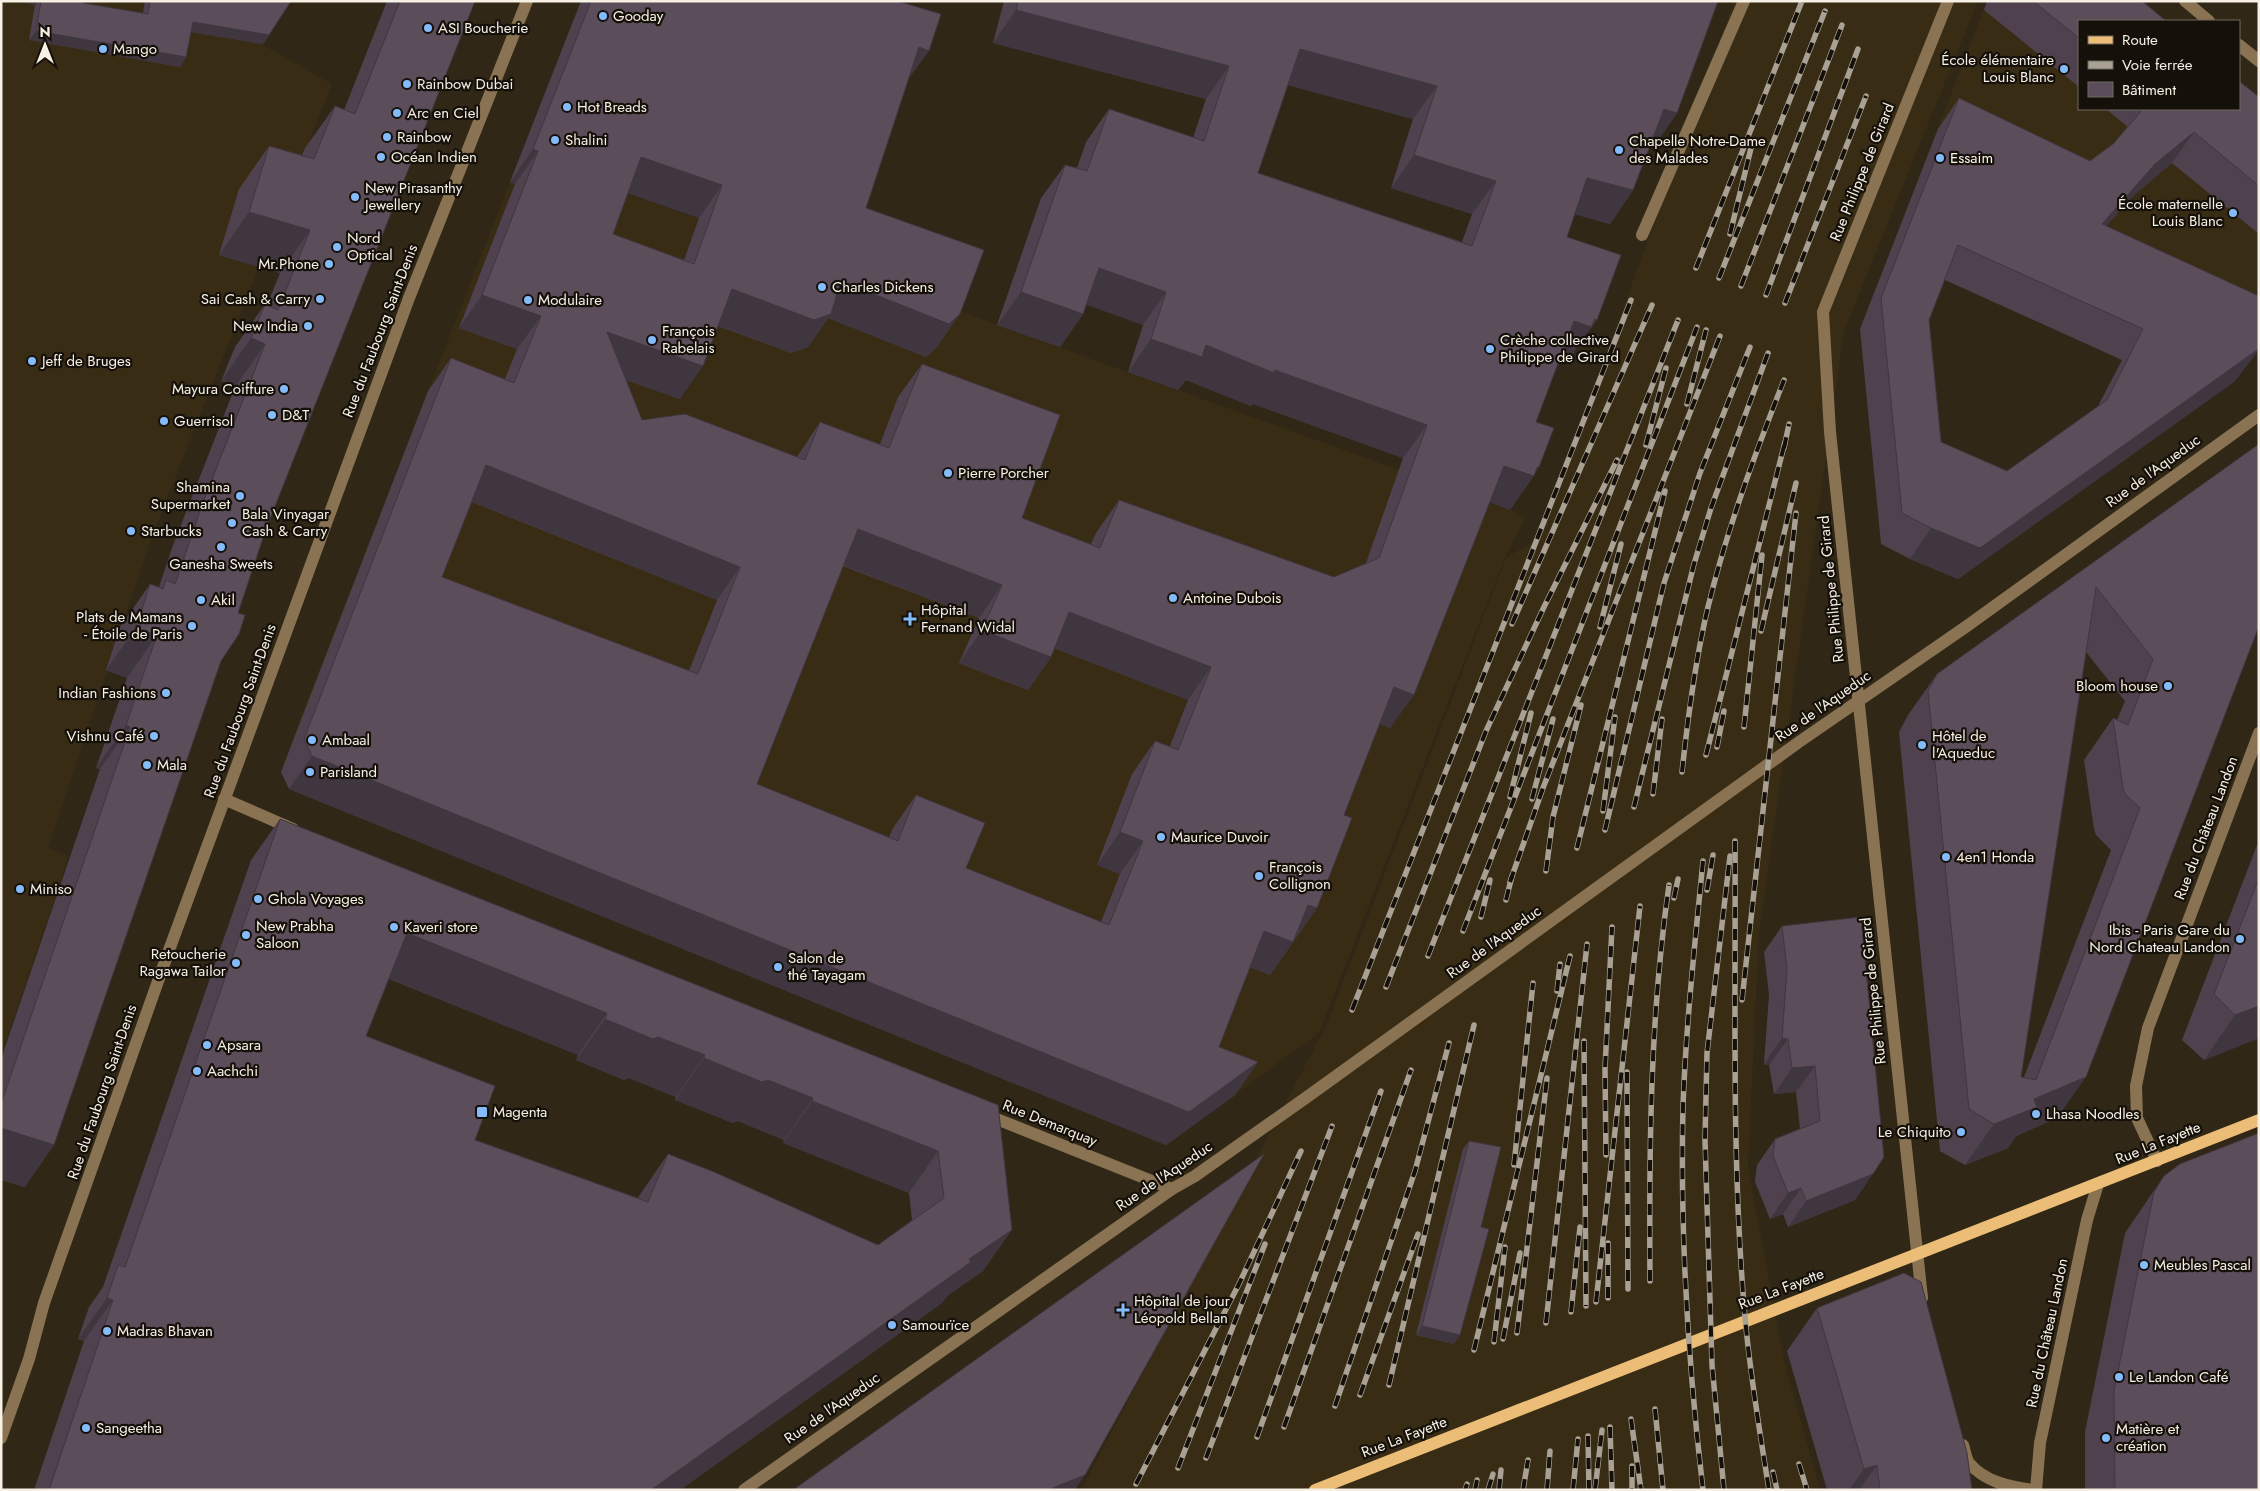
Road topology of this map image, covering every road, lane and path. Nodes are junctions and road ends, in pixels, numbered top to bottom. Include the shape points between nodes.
1 (527, 1) edge
2 (1744, 1) edge
3 (1948, 1) edge
4 (2185, 1) edge
5 (2208, 20) edge
6 (2240, 46) edge
7 (2259, 61) edge
8 (1642, 235) dead end
9 (2259, 415) edge
10 (1860, 701) junction
11 (2259, 734) edge
12 (224, 800) junction
13 (302, 832) edge
14 (972, 1109) edge
15 (2259, 1120) edge
16 (2157, 1161) junction
17 (2098, 1184) junction
18 (1172, 1189) junction
19 (1916, 1254) junction
20 (1924, 1310) edge
21 (1960, 1434) edge
22 (1, 1438) edge
23 (744, 1490) edge
24 (1315, 1490) edge
25 (2035, 1490) edge

1 - 12 street, Rue du Faubourg Saint-Denis via 409,298
2 - 8 street
3 - 10 street, Rue Philippe de Girard via 1823,312 1830,432
4 - 5 street
6 - 7 street
9 - 10 street, Rue de l'Aqueduc
10 - 18 street, Rue de l'Aqueduc via 1265,1127
10 - 19 street, Rue Philippe de Girard
11 - 16 street, Rue du Château Landon via 2148,1028 2136,1086 2137,1118
12 - 13 street
12 - 22 street, Rue du Faubourg Saint-Denis via 44,1303 29,1359
14 - 18 street, Rue Demarquay
15 - 16 main road, Rue La Fayette
16 - 17 main road, Rue La Fayette
17 - 19 main road, Rue La Fayette
17 - 25 street, Rue du Château Landon via 2087,1220 2040,1443
18 - 23 street, Rue de l'Aqueduc
19 - 20 street
19 - 24 main road, Rue La Fayette
21 - 25 street, Rue du Château Landon via 1968,1462 1989,1479 2013,1488

